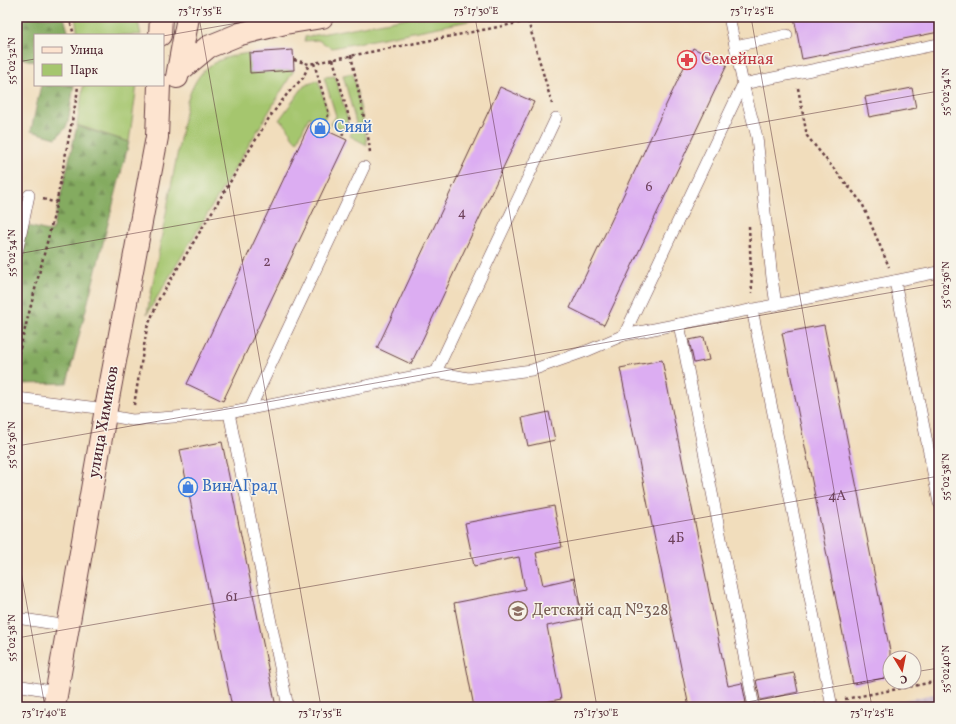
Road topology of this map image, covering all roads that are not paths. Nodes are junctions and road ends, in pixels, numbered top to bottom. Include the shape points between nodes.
1 (188, 17) edge
2 (322, 17) edge
3 (729, 17) edge
4 (787, 35) dead end
5 (939, 44) edge
6 (735, 46) junction
7 (179, 71) junction
8 (742, 84) junction
9 (159, 86) edge
10 (556, 118) road end
11 (157, 137) junction
12 (364, 167) road end
13 (29, 194) dead end
14 (17, 253) edge
15 (939, 272) edge
16 (895, 281) junction
17 (776, 305) junction
18 (752, 309) junction
19 (679, 324) junction
20 (624, 335) junction
21 (436, 372) junction
22 (17, 398) edge
23 (250, 409) junction
24 (106, 412) junction
25 (229, 413) junction
26 (939, 503) edge
27 (17, 618) edge
28 (68, 626) junction
29 (17, 685) edge
30 (55, 700) edge
31 (831, 702) road end
32 (288, 707) edge
33 (754, 707) edge

1 - 7 main road, улица Химиков
2 - 7 main road via 240,34 208,47
3 - 6 lane
4 - 6 lane
5 - 8 lane
6 - 8 lane
7 - 11 main road, улица Химиков
8 - 17 lane via 757,137
8 - 20 lane
9 - 11 main road, улица Химиков
10 - 21 lane
11 - 24 main road, улица Химиков
12 - 23 lane
13 - 14 lane
15 - 16 lane
16 - 17 lane
16 - 26 lane
17 - 18 lane
18 - 19 lane
18 - 31 lane
19 - 20 lane
19 - 33 lane
20 - 21 lane via 532,370 468,378
21 - 23 lane
22 - 24 lane
23 - 25 lane
24 - 25 lane via 132,420
24 - 28 main road, улица Химиков
25 - 32 lane
27 - 28 lane
28 - 30 main road, улица Химиков
29 - 30 lane

